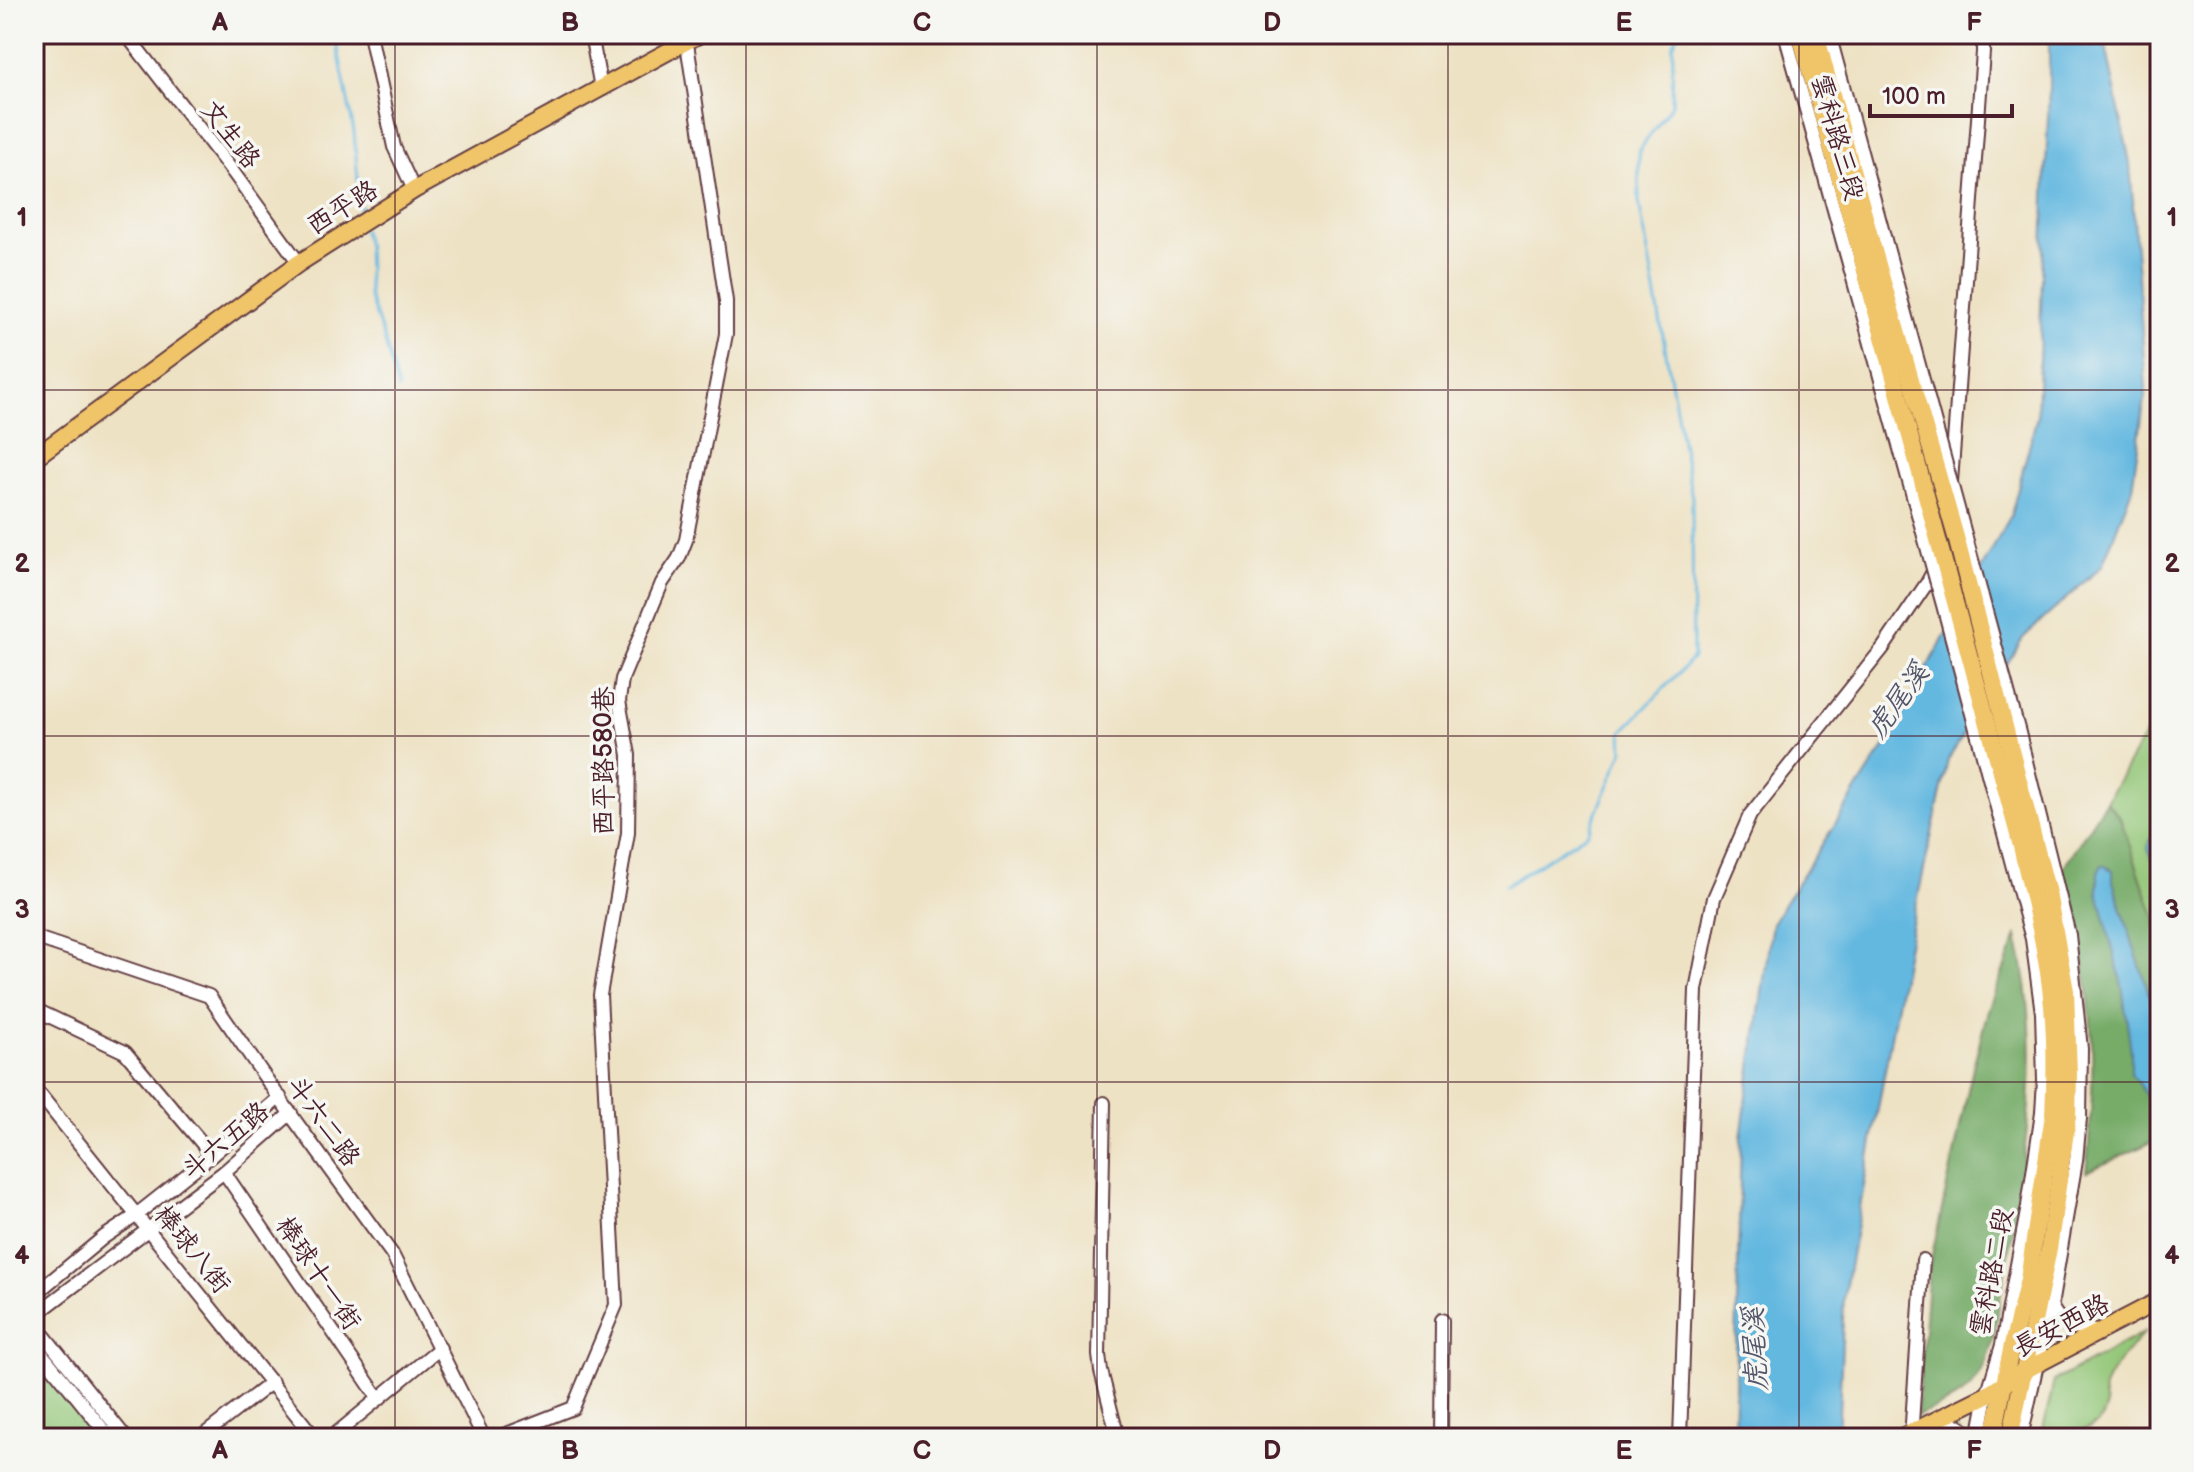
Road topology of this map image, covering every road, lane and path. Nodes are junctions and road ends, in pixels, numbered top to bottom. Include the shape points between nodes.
1 (126, 34) edge
2 (370, 34) edge
3 (591, 34) edge
4 (1785, 34) edge
5 (1800, 34) edge
6 (1816, 34) edge
7 (1829, 34) edge
8 (1983, 34) edge
9 (691, 36) edge
10 (601, 88) junction
11 (414, 190) junction
12 (1865, 246) junction
13 (299, 263) junction
14 (34, 458) edge
15 (34, 937) edge
16 (34, 1009) edge
17 (34, 1091) edge
18 (280, 1097) junction
19 (1104, 1103) dead end
20 (291, 1113) junction
21 (2061, 1116) junction
22 (212, 1155) junction
23 (224, 1172) junction
24 (137, 1214) junction
25 (148, 1229) junction
26 (1923, 1260) dead end
27 (34, 1295) edge
28 (2160, 1300) edge
29 (2051, 1306) junction
30 (34, 1316) edge
31 (1442, 1320) dead end
32 (34, 1323) edge
33 (2101, 1331) junction
34 (34, 1344) edge
35 (440, 1348) junction
36 (2030, 1368) junction
37 (272, 1382) junction
38 (2004, 1384) junction
39 (1987, 1395) junction
40 (379, 1399) junction
41 (1943, 1417) junction
42 (1908, 1436) edge
43 (110, 1438) edge
44 (126, 1438) edge
45 (200, 1438) edge
46 (315, 1438) edge
47 (331, 1438) edge
48 (484, 1438) edge
49 (496, 1438) edge
50 (1118, 1438) edge
51 (1441, 1438) edge
52 (1680, 1438) edge
53 (1971, 1438) edge
54 (1979, 1438) edge
55 (1993, 1438) edge
56 (2010, 1438) edge
57 (2021, 1438) edge

1 - 13 street, 文生路
2 - 11 street via 394,147
3 - 10 street
4 - 12 street, 雲科路三段
5 - 12 main road, 雲科路三段
6 - 12 main road, 雲科路三段
7 - 12 street, 雲科路三段
8 - 52 street via 1942,552 1883,648 1750,815 1714,898 1696,990
9 - 10 main road, 西平路
9 - 49 street, 西平路580巷 via 726,334 686,540 662,583 620,690 629,755 628,833 600,995 616,1305 573,1408
10 - 11 main road, 西平路
11 - 13 main road, 西平路
12 - 21 main road, bridge via 2021,846 2045,955
12 - 21 street, bridge via 2011,699 2069,935 2081,1049
13 - 14 main road, 西平路
15 - 18 street, 斗六二路 via 209,996
16 - 22 street via 125,1052
17 - 24 street, 棒球八街
18 - 20 street, 斗六二路
18 - 22 street, 斗六五路
19 - 50 street via 1099,1355
20 - 23 street, 斗六五路
20 - 35 street, 斗六二路 via 392,1254
21 - 29 street, 雲科路二段 via 2076,1161
21 - 36 main road, 雲科路二段 via 2049,1249
21 - 38 main road, 雲科路二段
21 - 39 street, 雲科路二段 via 2032,1183 2002,1345
22 - 24 street, 斗六五路
23 - 25 street, 斗六五路
23 - 40 street, 棒球十一街
24 - 25 street, 棒球八街
24 - 27 street, 斗六五路
25 - 30 street, 斗六五路
25 - 37 street, 棒球八街
26 - 42 street
28 - 33 main road, 長安西路
29 - 33 street via 2059,1322 2073,1329
29 - 36 street, 雲科路二段
31 - 51 street
32 - 44 street
33 - 36 main road, 長安西路
34 - 43 street
35 - 40 street
35 - 48 street, 斗六二路
36 - 38 main road, 長安西路
36 - 56 main road, 雲科路二段
36 - 57 street, 雲科路二段
37 - 45 street
37 - 46 street, 棒球八街
38 - 39 main road, 長安西路
38 - 55 main road, 雲科路二段
39 - 41 main road, 長安西路
39 - 54 street, 雲科路二段
40 - 47 street
41 - 42 main road, 長安西路
41 - 53 street

